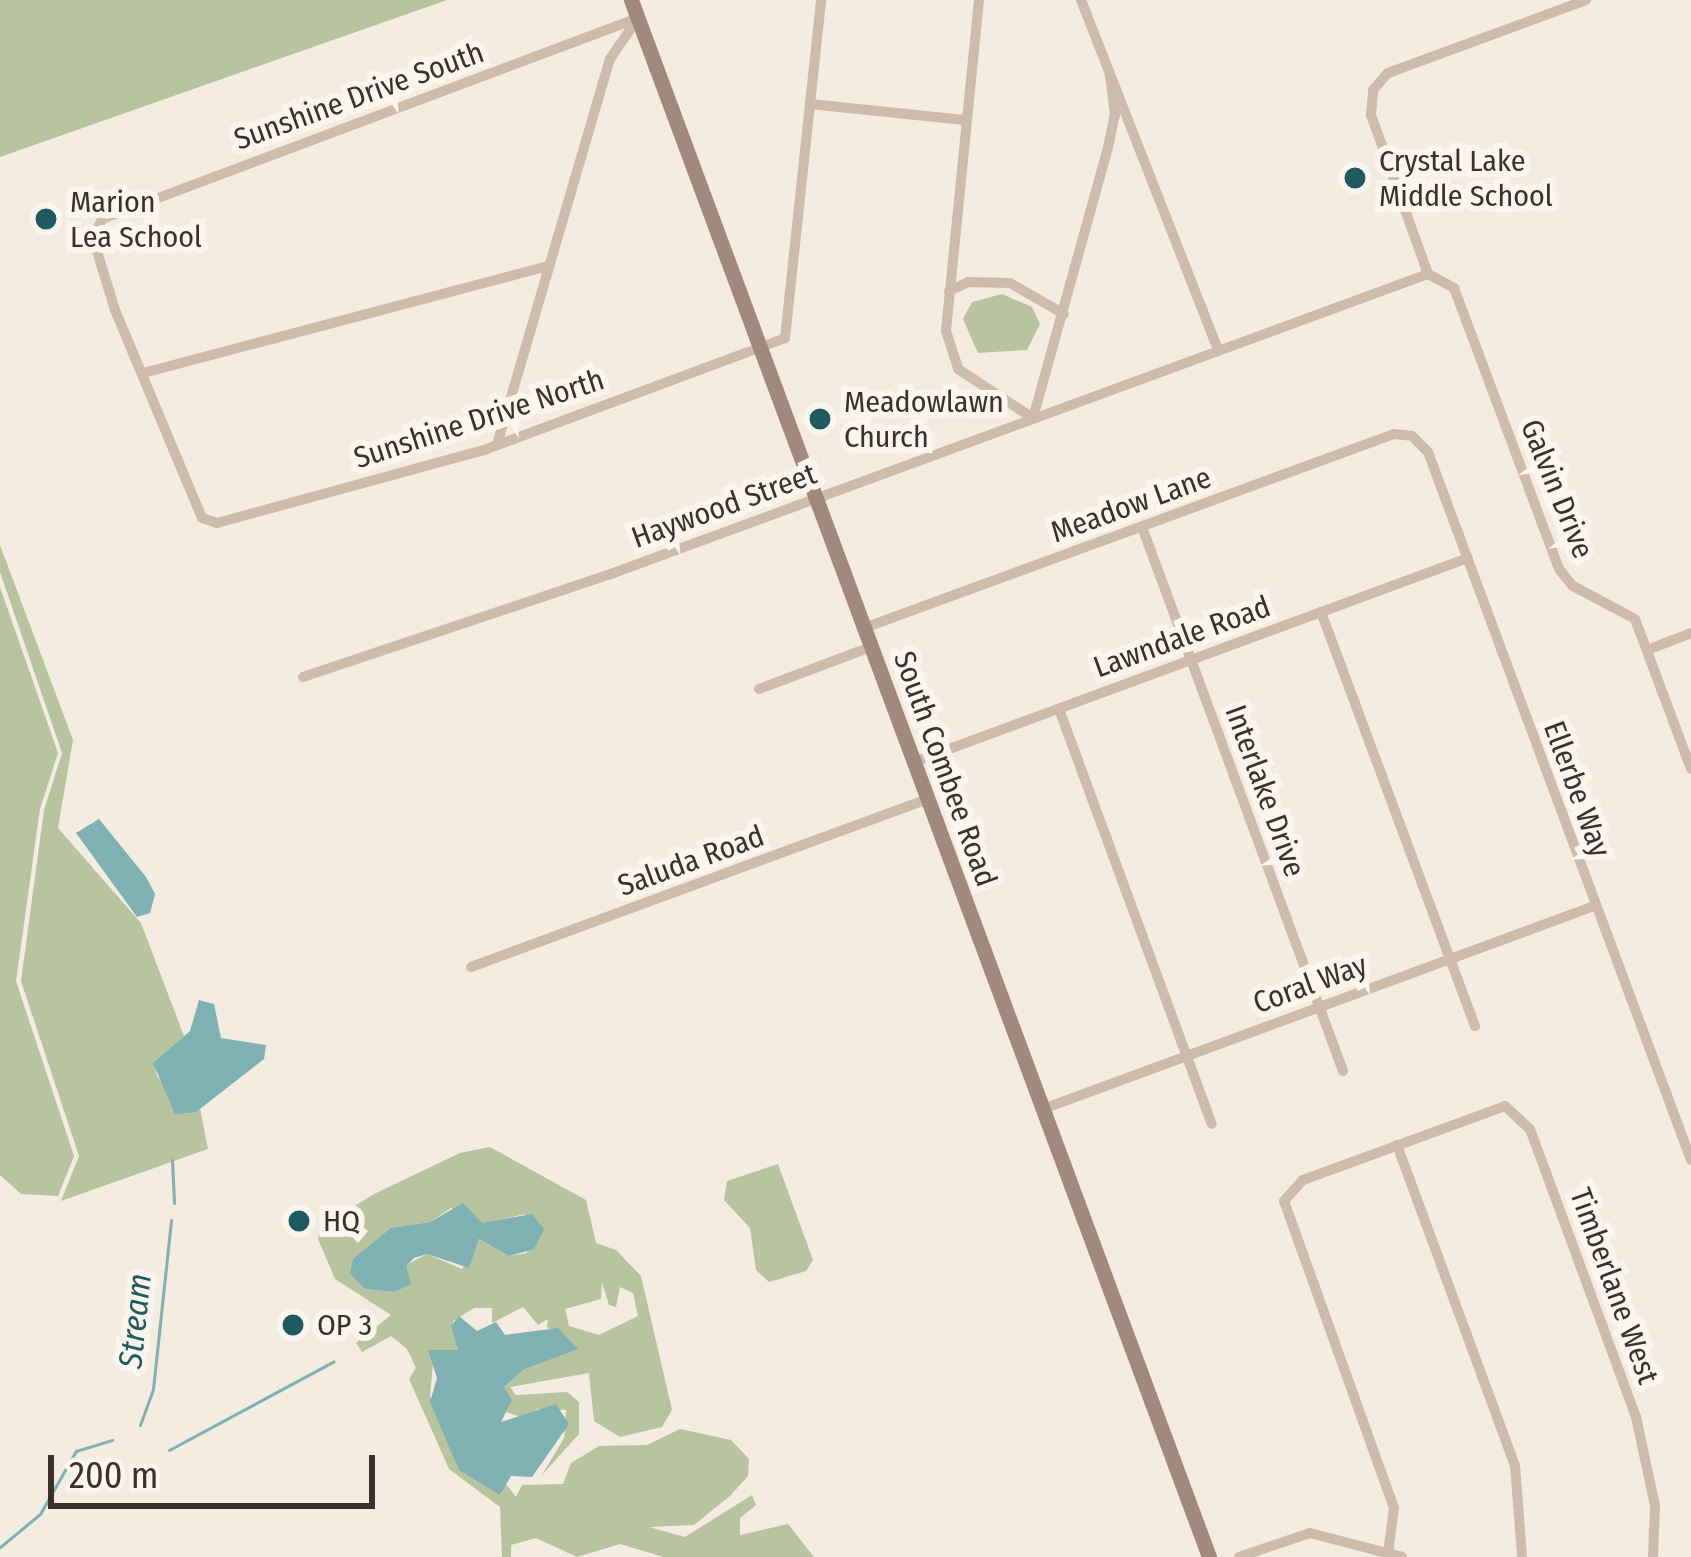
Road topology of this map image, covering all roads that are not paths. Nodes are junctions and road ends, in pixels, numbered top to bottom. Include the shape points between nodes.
1 (631, 0) edge
2 (821, 0) edge
3 (979, 0) edge
4 (1081, 0) edge
5 (1586, 0) edge
6 (638, 18) junction
7 (1110, 75) junction
8 (810, 104) junction
9 (964, 120) junction
10 (549, 266) junction
11 (1428, 274) junction
12 (949, 291) junction
13 (1064, 314) junction
14 (760, 347) junction
15 (1218, 350) junction
16 (147, 372) junction
17 (1033, 418) junction
18 (1415, 438) joint
19 (497, 445) junction
20 (816, 498) junction
21 (1142, 527) junction
22 (1468, 558) junction
23 (1322, 612) junction
24 (864, 628) junction
25 (1691, 633) edge
26 (871, 647) junction
27 (1647, 650) junction
28 (1191, 659) junction
29 (303, 677) dead end
30 (759, 688) dead end
31 (1059, 709) junction
32 (914, 762) junction
33 (1691, 769) edge
34 (927, 799) junction
35 (1594, 906) junction
36 (1450, 958) junction
37 (471, 967) dead end
38 (1319, 1006) junction
39 (1475, 1026) dead end
40 (1188, 1055) junction
41 (1343, 1071) dead end
42 (1042, 1109) junction
43 (1212, 1124) dead end
44 (1397, 1145) junction
45 (1691, 1160) edge
46 (1388, 1553) junction
47 (1209, 1557) edge
48 (1239, 1557) edge
49 (1402, 1557) edge
50 (1522, 1557) edge
51 (1653, 1557) edge

1 - 6 main road, South Combee Road
2 - 8 street
3 - 9 street
4 - 7 street
5 - 11 street via 1388,73 1372,89 1371,115
6 - 10 street via 610,59
6 - 14 main road, South Combee Road
6 - 16 street, Sunshine Drive South via 100,222 93,238 115,310
7 - 13 street via 1114,115
7 - 15 street
8 - 9 street
8 - 14 street via 784,338
9 - 12 street
10 - 16 street
10 - 19 street
11 - 15 street, Haywood Street
11 - 27 street, Galvin Drive via 1454,288 1559,569 1573,586 1635,619
12 - 13 street via 968,282 1010,283
12 - 17 street via 946,331 958,369
13 - 17 street
14 - 19 street, Sunshine Drive North
14 - 20 main road, South Combee Road
15 - 17 street, Haywood Street
16 - 19 street, Sunshine Drive North via 196,511 209,522
17 - 20 street, Haywood Street
18 - 21 street, Meadow Lane via 1394,434
18 - 22 street, Ellerbe Way via 1428,452
20 - 24 main road, South Combee Road
20 - 29 street, Haywood Street
21 - 24 street, Meadow Lane
21 - 28 street, Interlake Drive
22 - 23 street, Lawndale Road
22 - 35 street, Ellerbe Way
23 - 28 street, Lawndale Road
23 - 36 street
24 - 26 main road, South Combee Road
25 - 27 street
26 - 30 street
26 - 32 main road, South Combee Road
27 - 33 street, Galvin Drive
28 - 31 street, Lawndale Road
28 - 38 street, Interlake Drive
31 - 32 street, Lawndale Road
31 - 40 street
32 - 34 main road, South Combee Road
34 - 37 street, Saluda Road
34 - 42 main road, South Combee Road
35 - 36 street, Coral Way
35 - 45 street, Ellerbe Way
36 - 38 street, Coral Way
36 - 39 street
38 - 40 street, Coral Way
38 - 41 street, Interlake Drive
40 - 42 street, Coral Way
40 - 43 street
42 - 47 main road, South Combee Road
44 - 46 street via 1287,1192 1284,1212 1394,1508
44 - 50 street via 1515,1465
44 - 51 street, Timberlane West via 1496,1108 1516,1110 1537,1145 1640,1431 1654,1506
46 - 48 street via 1310,1533
46 - 49 street

